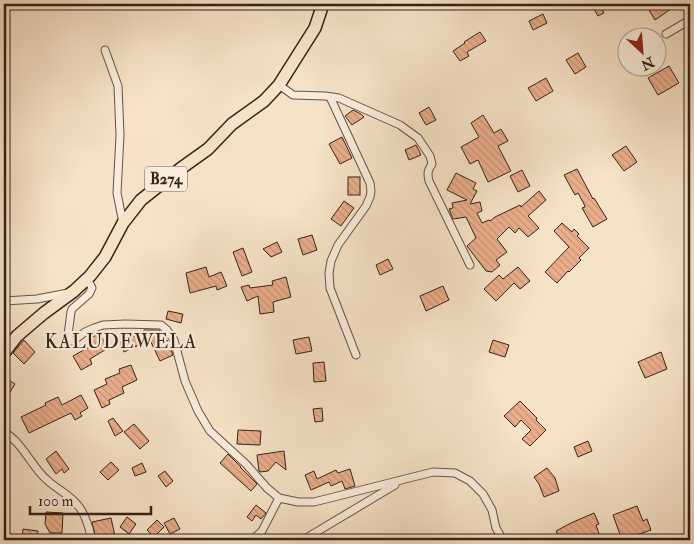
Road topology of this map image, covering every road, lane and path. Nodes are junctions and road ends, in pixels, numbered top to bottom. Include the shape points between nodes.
1 (323, 4) edge
2 (690, 20) edge
3 (666, 34) dead end
4 (105, 50) dead end
5 (279, 85) junction
6 (330, 97) junction
7 (123, 223) junction
8 (470, 265) dead end
9 (86, 280) junction
10 (74, 291) junction
11 (4, 301) edge
12 (4, 353) edge
13 (356, 355) dead end
14 (4, 432) edge
15 (400, 481) junction
16 (279, 498) junction
17 (91, 540) edge
18 (252, 540) edge
19 (303, 540) edge
20 (503, 540) edge

1 - 5 main road, B274 via 315,28
2 - 3 street
4 - 7 street via 118,86 117,193
5 - 6 street via 293,95
5 - 7 main road, B274 via 264,102 232,124 208,149 141,200
6 - 8 street via 340,98 400,124 418,138 430,156 429,181
6 - 13 street via 371,191 366,206 338,245 328,273 330,288
7 - 9 main road, B274 via 105,257
9 - 10 main road, B274
9 - 16 street via 92,291 72,309 70,341 94,328 114,324 161,325 174,340 185,382 210,431
10 - 11 street via 47,298
10 - 12 main road, B274 via 17,336
14 - 17 street via 14,439 48,480 70,496 81,509
15 - 16 street via 314,502
15 - 19 street
15 - 20 street via 433,472 455,473 470,481 492,510
16 - 18 street via 262,531

